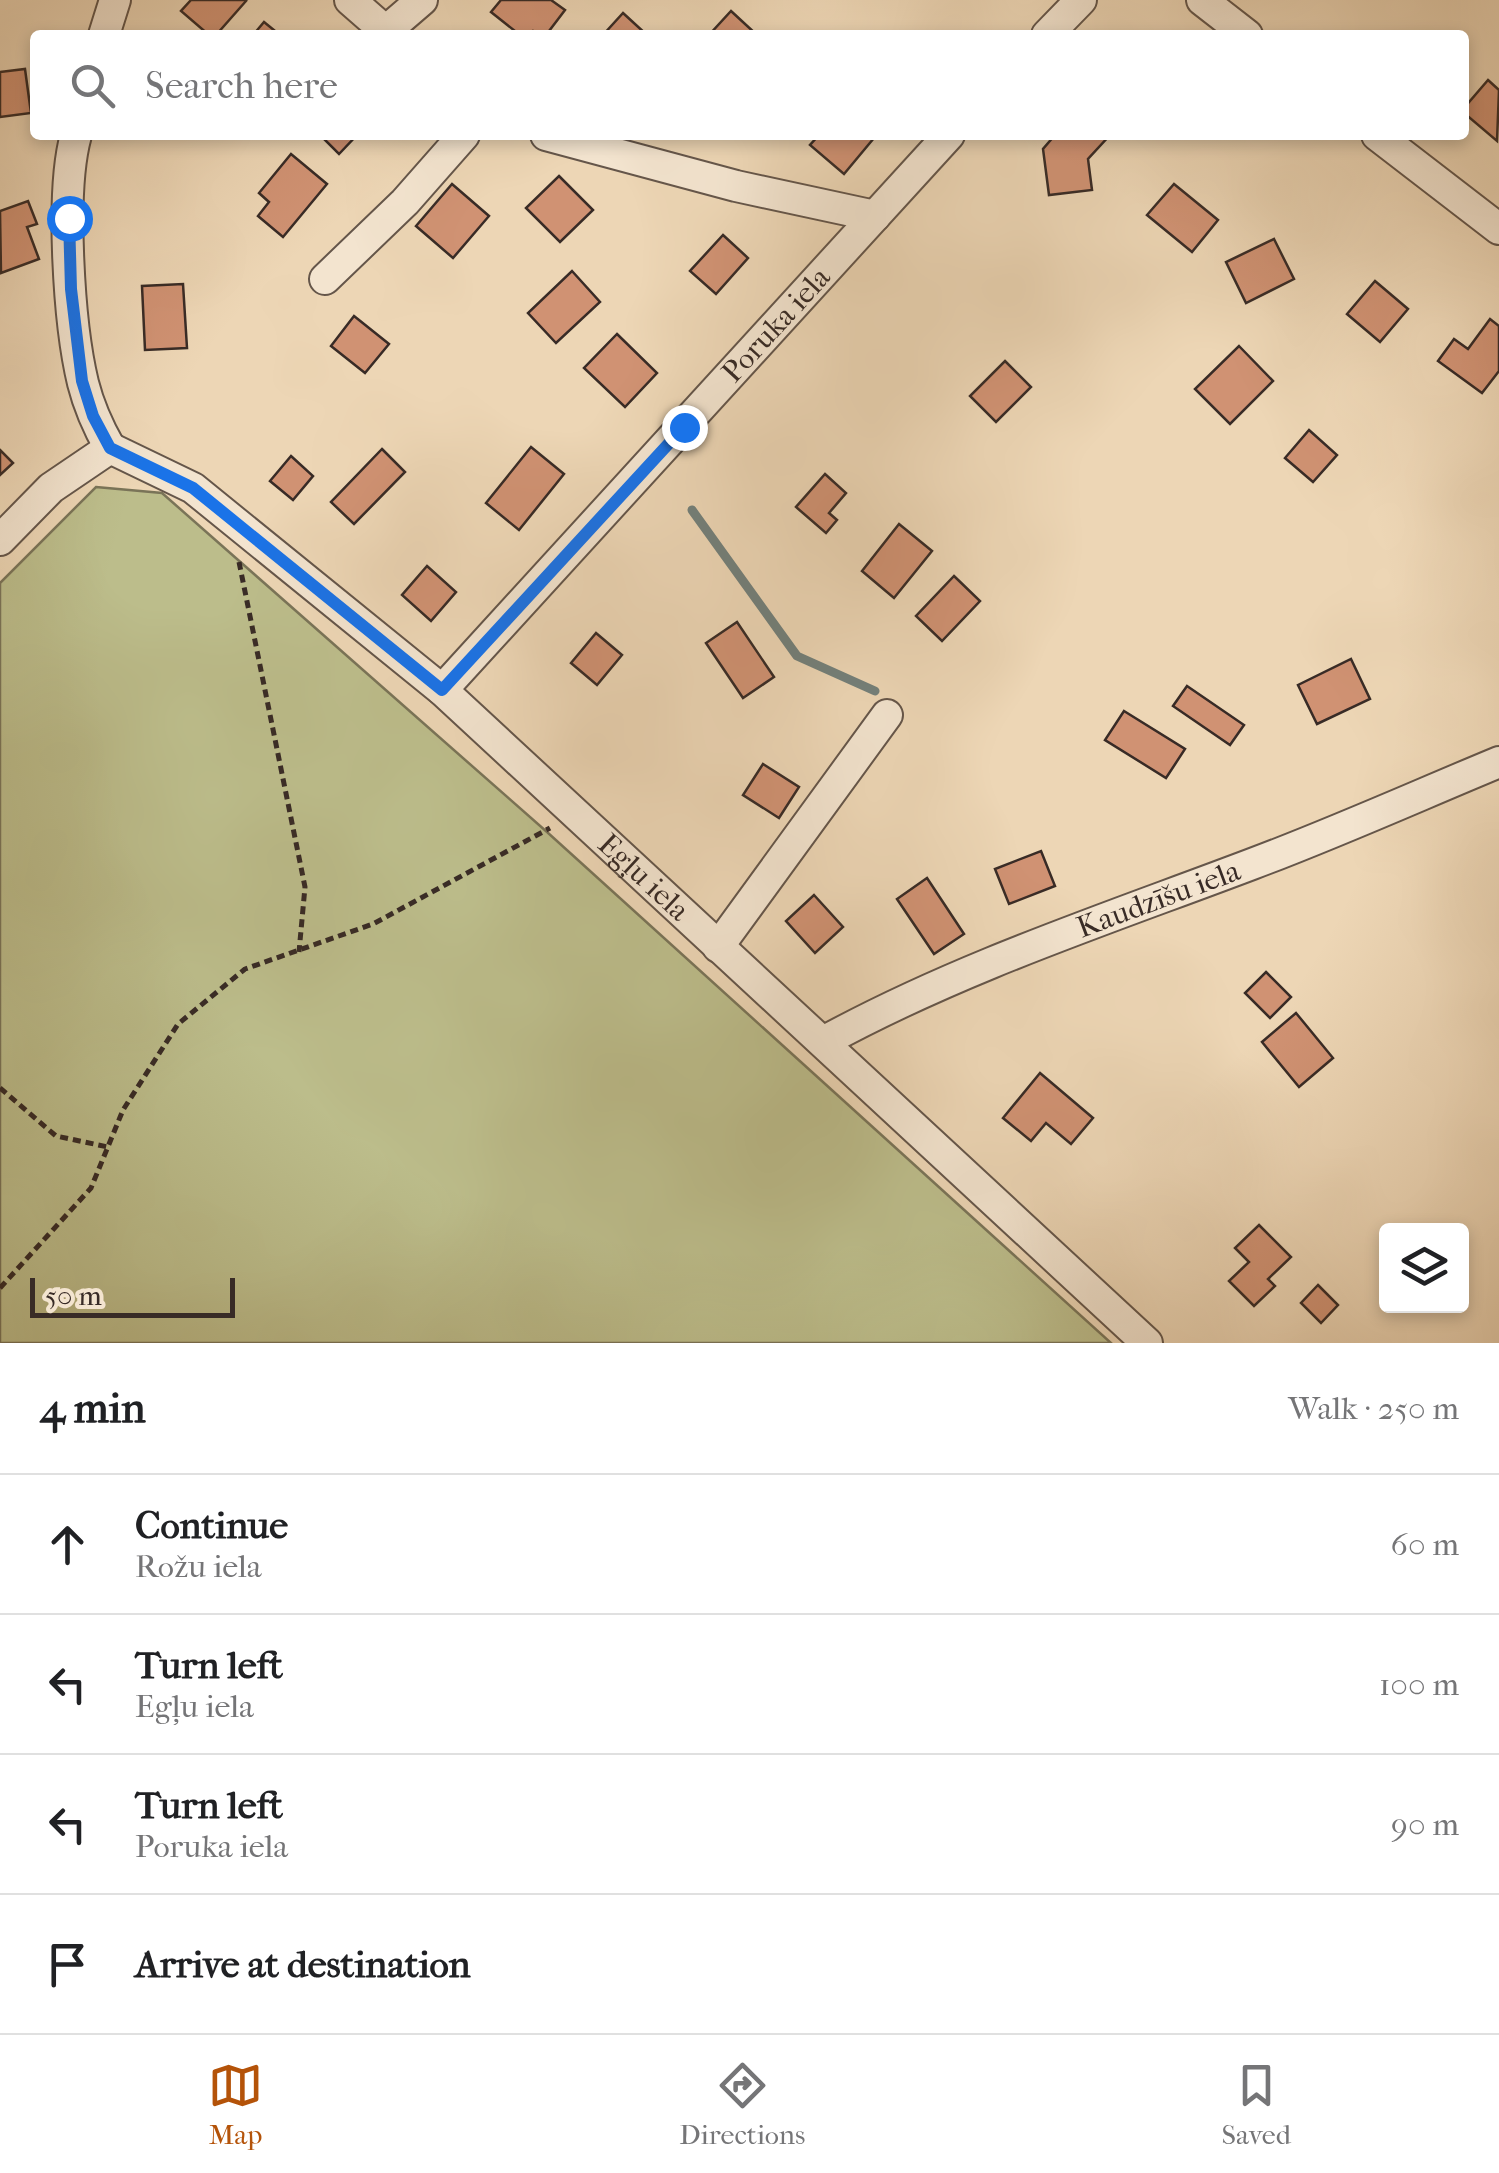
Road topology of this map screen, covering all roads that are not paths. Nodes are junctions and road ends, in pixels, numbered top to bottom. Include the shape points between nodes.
1 (115, 0) edge
2 (350, 0) edge
3 (422, 0) edge
4 (1081, 0) edge
5 (1202, 0) edge
6 (106, 30) edge
7 (385, 30) edge
8 (391, 30) edge
9 (1052, 30) edge
10 (1241, 30) edge
11 (76, 140) edge
12 (460, 140) edge
13 (565, 140) edge
14 (944, 140) edge
15 (1383, 140) edge
16 (875, 216) junction
17 (1499, 229) edge
18 (325, 279) dead end
19 (110, 448) junction
20 (0, 540) edge
21 (442, 690) junction
22 (888, 715) dead end
23 (1499, 762) edge
24 (718, 947) junction
25 (823, 1042) junction
26 (1147, 1343) edge

1 - 6 street
2 - 7 street
3 - 8 street
4 - 9 street
5 - 10 street
11 - 19 street via 71,289 82,381
12 - 18 street
13 - 16 street
14 - 16 street, Poruka iela
15 - 17 street
16 - 21 street, Poruka iela
19 - 20 street via 51,488
19 - 21 street, Egļu iela via 193,488
21 - 24 street, Egļu iela
22 - 24 street
23 - 25 street, Kaudzīšu iela via 1255,863 1011,953
24 - 25 street, Egļu iela
25 - 26 street, Egļu iela

